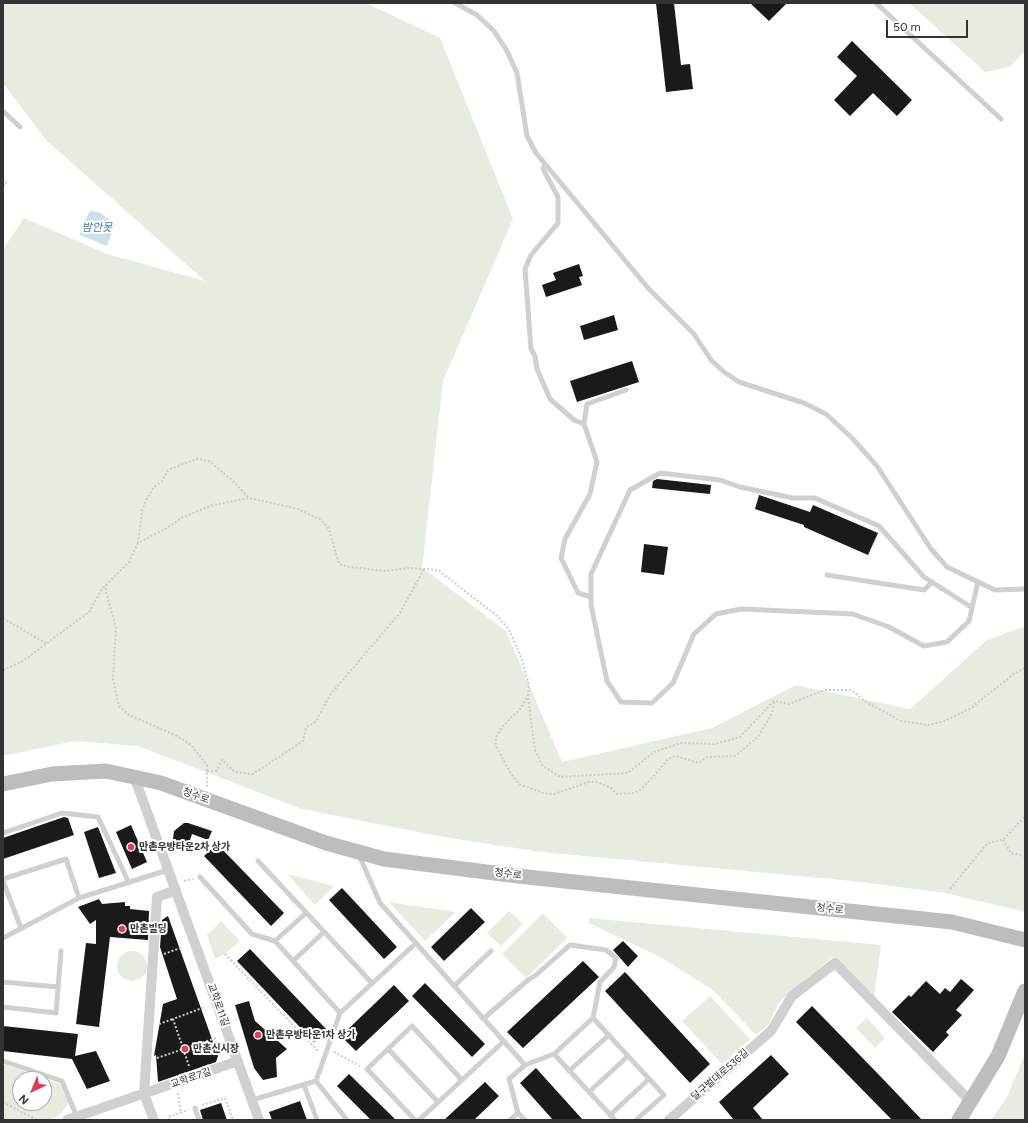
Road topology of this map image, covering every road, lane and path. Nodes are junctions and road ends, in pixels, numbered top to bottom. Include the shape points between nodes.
1 (455, 3) edge
2 (876, 3) edge
3 (3, 111) edge
4 (1001, 119) dead end
5 (20, 127) dead end
6 (545, 164) junction
7 (3, 178) edge
8 (3, 187) edge
9 (626, 390) dead end
10 (584, 424) junction
11 (249, 498) junction
12 (138, 543) junction
13 (424, 569) junction
14 (827, 575) dead end
15 (932, 582) junction
16 (978, 582) junction
17 (106, 584) junction
18 (1025, 589) edge
19 (591, 597) junction
20 (971, 607) junction
21 (3, 618) edge
22 (47, 644) junction
23 (1025, 668) edge
24 (3, 670) edge
25 (528, 697) junction
26 (774, 701) junction
27 (207, 771) junction
28 (134, 776) junction
29 (3, 784) edge
30 (206, 800) junction
31 (1025, 816) edge
32 (3, 833) edge
33 (1003, 840) junction
34 (358, 852) junction
35 (1025, 856) edge
36 (258, 861) dead end
37 (168, 870) junction
38 (200, 877) joint
39 (3, 880) edge
40 (128, 883) junction
41 (178, 886) junction
42 (950, 889) dead end
43 (79, 898) junction
44 (306, 913) junction
45 (21, 928) junction
46 (324, 932) junction
47 (3, 938) edge
48 (1025, 940) edge
49 (275, 942) junction
50 (416, 943) junction
51 (183, 947) dead end
52 (61, 951) dead end
53 (491, 951) dead end
54 (225, 954) dead end
55 (154, 958) junction
56 (293, 961) junction
57 (3, 982) edge
58 (372, 983) junction
59 (454, 986) junction
60 (58, 987) junction
61 (1025, 991) edge
62 (3, 1007) edge
63 (205, 1007) dead end
64 (340, 1013) junction
65 (593, 1018) junction
66 (173, 1019) junction
67 (484, 1019) junction
68 (150, 1027) junction
69 (609, 1035) junction
70 (216, 1038) dead end
71 (504, 1041) junction
72 (183, 1049) junction
73 (327, 1049) junction
74 (388, 1049) junction
75 (554, 1054) junction
76 (628, 1056) junction
77 (324, 1058) junction
78 (3, 1061) edge
79 (238, 1061) junction
80 (147, 1062) junction
81 (525, 1065) junction
82 (367, 1069) junction
83 (569, 1071) junction
84 (193, 1077) junction
85 (649, 1079) junction
86 (462, 1080) junction
87 (316, 1081) junction
88 (304, 1085) junction
89 (589, 1092) junction
90 (144, 1094) junction
91 (178, 1094) dead end
92 (252, 1100) junction
93 (3, 1102) edge
94 (438, 1102) junction
95 (971, 1102) junction
96 (195, 1108) dead end
97 (181, 1113) dead end
98 (518, 1113) junction
99 (610, 1116) junction
100 (77, 1117) junction
101 (37, 1120) edge
102 (67, 1120) edge
103 (154, 1120) edge
104 (199, 1120) edge
105 (259, 1120) edge
106 (317, 1120) edge
107 (347, 1120) edge
108 (415, 1120) edge
109 (420, 1120) edge
110 (510, 1120) edge
111 (525, 1120) edge
112 (614, 1120) edge
113 (636, 1120) edge
114 (669, 1120) edge
115 (959, 1120) edge

1 - 6 lane via 477,15 494,31 507,51 517,73 527,136
2 - 4 lane
3 - 5 lane
6 - 10 lane via 543,169 558,197 558,223 531,255 525,269 531,349 550,399 574,420
6 - 16 lane via 648,288 694,334 711,360 739,382 804,403 826,414 877,466 931,549 947,567
7 - 8 path via 6,183
9 - 10 lane via 586,404
10 - 19 lane via 597,462 590,494 565,539 561,558 578,593
11 - 12 path via 213,505 183,517
11 - 12 path via 226,474 209,461 197,459 180,465 168,470 146,500
11 - 13 path via 298,509 321,520 329,529 339,564 385,571
12 - 17 path via 129,562
13 - 25 path via 438,570 449,577 508,628 523,664 529,685
13 - 27 path via 400,613 330,695 316,721 306,728 303,741 253,774 235,772 222,760 216,771
14 - 15 lane via 924,590
15 - 19 lane via 924,577 879,526 815,498 793,498 740,487 720,480 660,473 630,490 591,574
15 - 20 lane
16 - 18 lane via 995,590
16 - 20 lane
17 - 22 path via 89,612
17 - 27 path via 116,628 113,679 119,706 129,715 187,742 207,765
19 - 20 lane via 607,681 621,702 652,703 673,683 694,634 716,614 741,609 853,614 889,627 924,646 948,642 969,621
21 - 22 path
22 - 24 path via 24,661
23 - 26 path via 971,708 945,721 928,725 901,721 866,702 851,690 824,690 789,704
25 - 26 path via 535,750 542,765 560,777 628,774 654,752 681,743 714,744 740,737
25 - 26 path via 502,727 496,737 496,746 519,784 543,793 554,794 590,782 611,788 617,794 634,793 653,777 668,759 675,756 699,763 707,757 735,756 758,737 772,713
27 - 30 path
28 - 29 main road, 청수로 via 106,771 77,772 32,777
28 - 30 main road, 청수로
28 - 37 street, 교학로11길
30 - 34 main road, 청수로
31 - 33 path
32 - 40 lane via 62,813 98,817
33 - 35 path via 1011,853
33 - 42 path via 986,845
34 - 48 main road, 청수로 via 384,859 518,876 952,922
34 - 50 lane via 380,903
36 - 44 lane
37 - 40 lane
37 - 41 street, 교학로11길
38 - 41 path
38 - 49 lane via 252,934
39 - 43 lane via 66,859
39 - 45 lane
40 - 43 lane
41 - 55 street via 157,897
41 - 79 street, 교학로11길
43 - 45 lane
44 - 46 lane
44 - 49 lane
45 - 47 lane
46 - 56 lane
46 - 58 lane
49 - 56 lane
50 - 58 lane
50 - 59 lane
51 - 55 path
52 - 60 lane
53 - 59 lane
54 - 77 path
55 - 68 street
56 - 64 lane
57 - 60 lane
58 - 64 lane
59 - 67 lane
60 - 62 lane via 56,1013
61 - 95 main road via 998,1056
63 - 66 path
64 - 73 lane
65 - 67 lane via 600,982 614,967 616,958 606,950 570,945
65 - 69 lane
65 - 75 lane
66 - 68 path
66 - 72 path
67 - 71 lane
68 - 80 street
69 - 76 lane
69 - 83 lane
70 - 72 path
71 - 81 lane
71 - 86 lane
72 - 80 path
72 - 84 path
73 - 77 lane
73 - 82 path
74 - 82 lane
74 - 86 lane via 412,1026
74 - 94 lane
75 - 81 lane
75 - 83 lane
76 - 85 lane
76 - 89 lane
77 - 87 lane
78 - 100 lane via 62,1081
79 - 84 street, 교학로7길
79 - 92 street, 교학로11길
80 - 90 street
81 - 98 lane via 509,1079
82 - 108 lane
83 - 89 lane
84 - 90 street, 교학로7길
85 - 99 lane
85 - 113 lane via 664,1095
86 - 94 lane
87 - 88 lane
87 - 107 lane
88 - 92 lane
88 - 106 lane
89 - 99 lane
90 - 100 street, 교학로7길
90 - 103 street
91 - 97 path
92 - 105 street, 교학로11길
93 - 101 path
94 - 109 lane
95 - 114 street, 달구벌대로536길 via 835,963 792,996 771,1031
95 - 115 main road
96 - 104 lane
98 - 110 lane
98 - 111 lane
99 - 112 lane
100 - 102 street, 교학로7길

